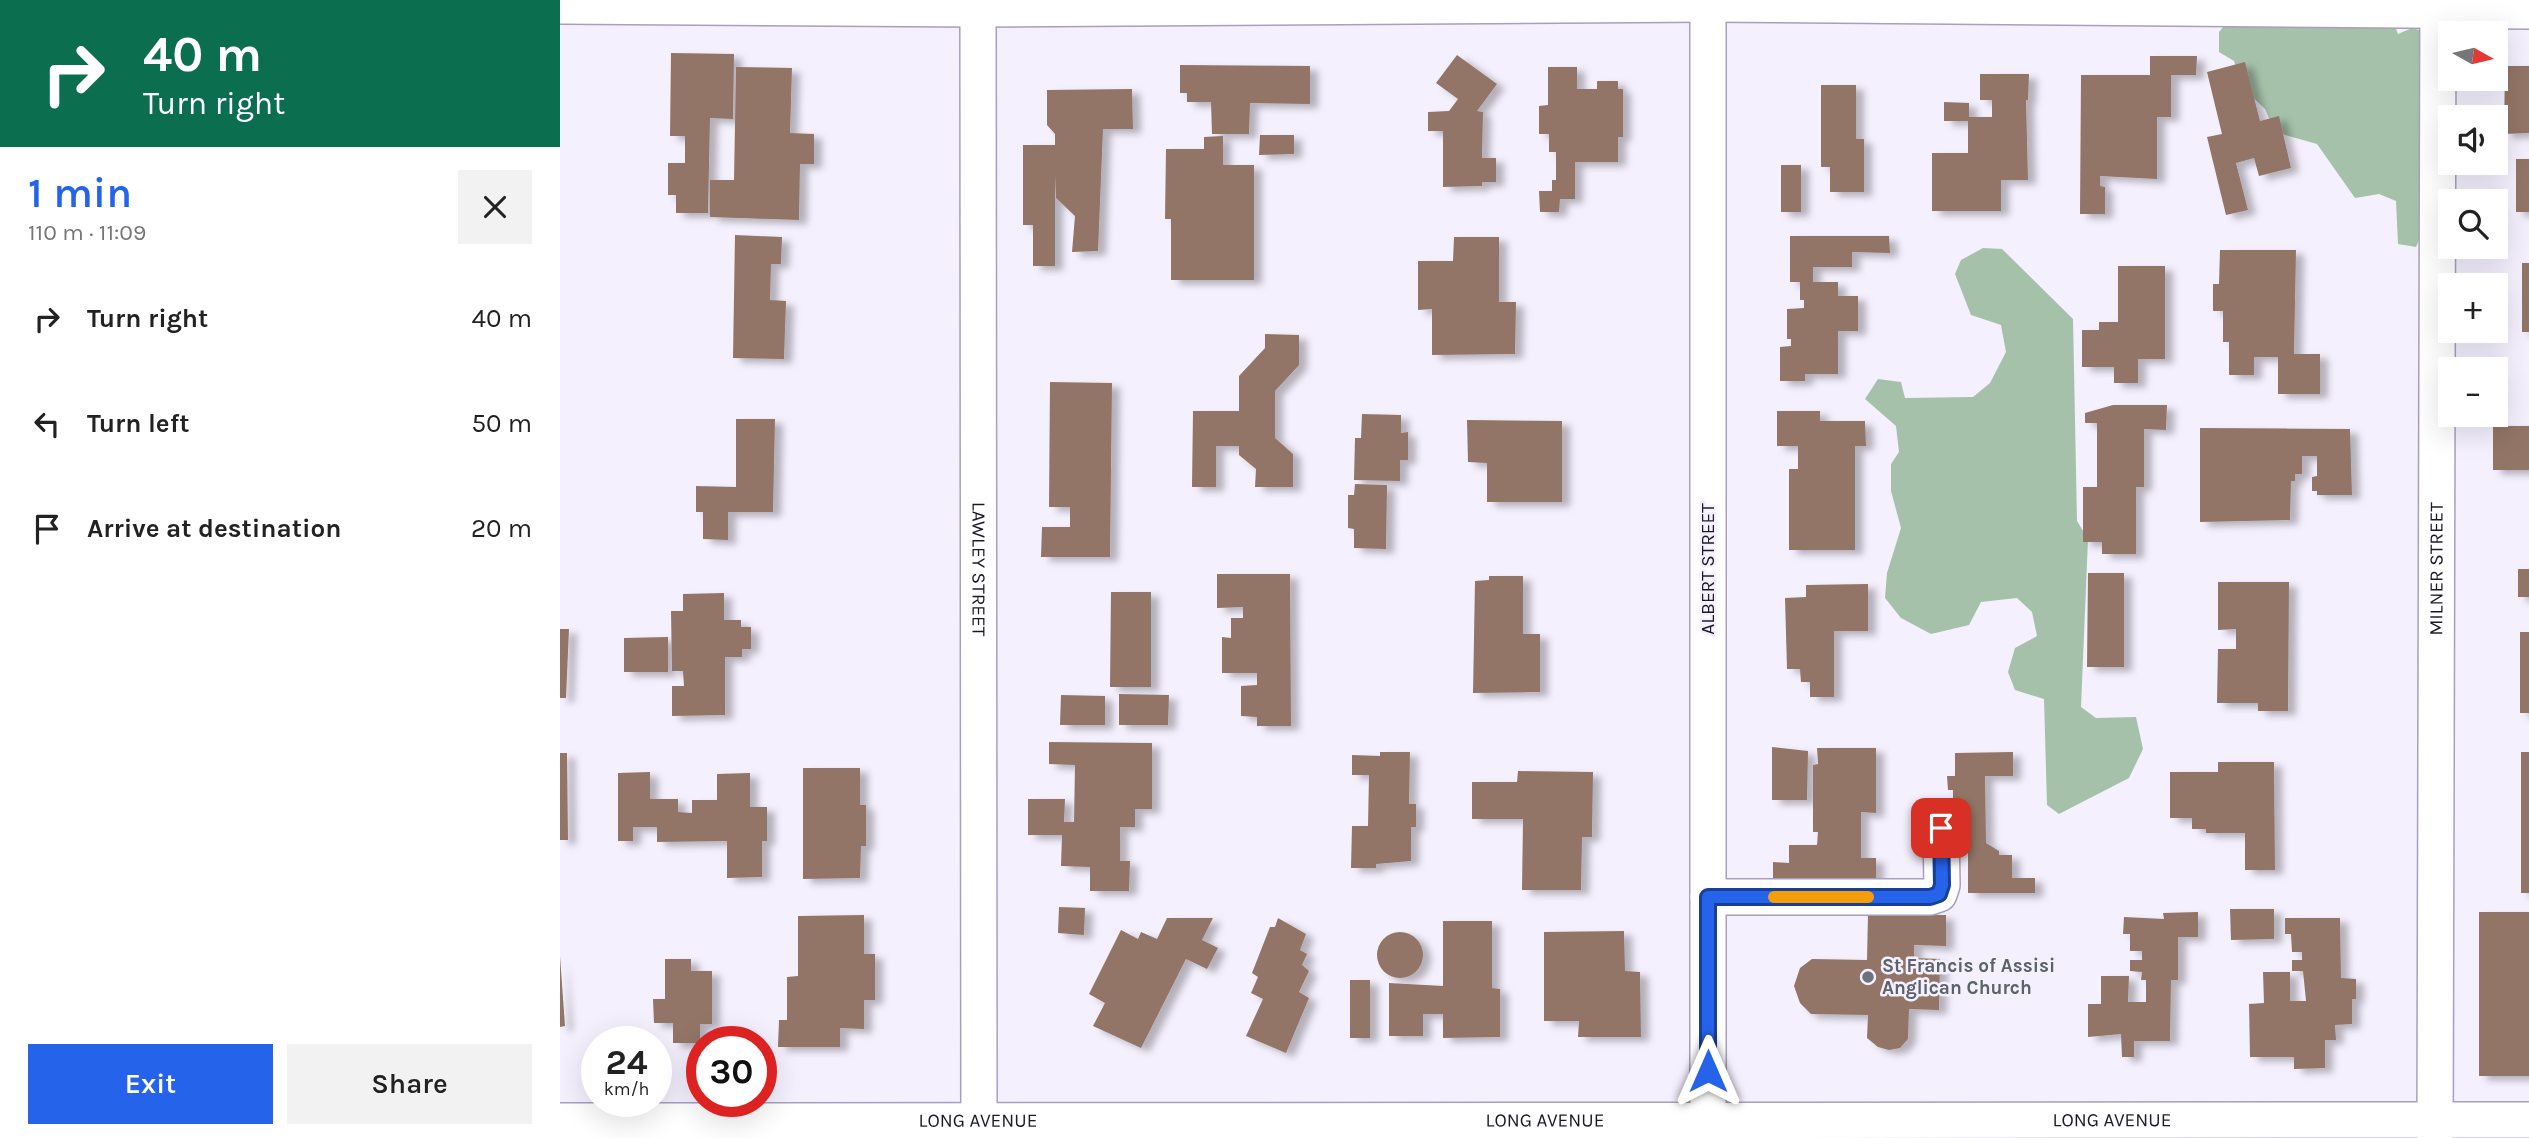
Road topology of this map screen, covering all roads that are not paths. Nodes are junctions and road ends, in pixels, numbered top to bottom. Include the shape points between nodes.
1 (1708, 2) edge
2 (978, 5) edge
3 (2438, 5) edge
4 (560, 6) edge
5 (2529, 11) edge
6 (1941, 828) dead end
7 (1708, 897) junction
8 (2529, 1120) edge
9 (560, 1121) edge
10 (979, 1129) edge
11 (1708, 1129) edge
12 (2435, 1129) edge

1 - 2 street
1 - 3 street
1 - 7 street, ALBERT STREET
2 - 4 street
2 - 10 street, LAWLEY STREET
3 - 5 street
3 - 12 street, MILNER STREET
6 - 7 street via 1942,885 1939,894 1930,897
7 - 11 street, ALBERT STREET
8 - 12 street, LONG AVENUE
9 - 10 street, LONG AVENUE
10 - 11 street, LONG AVENUE
11 - 12 street, LONG AVENUE

